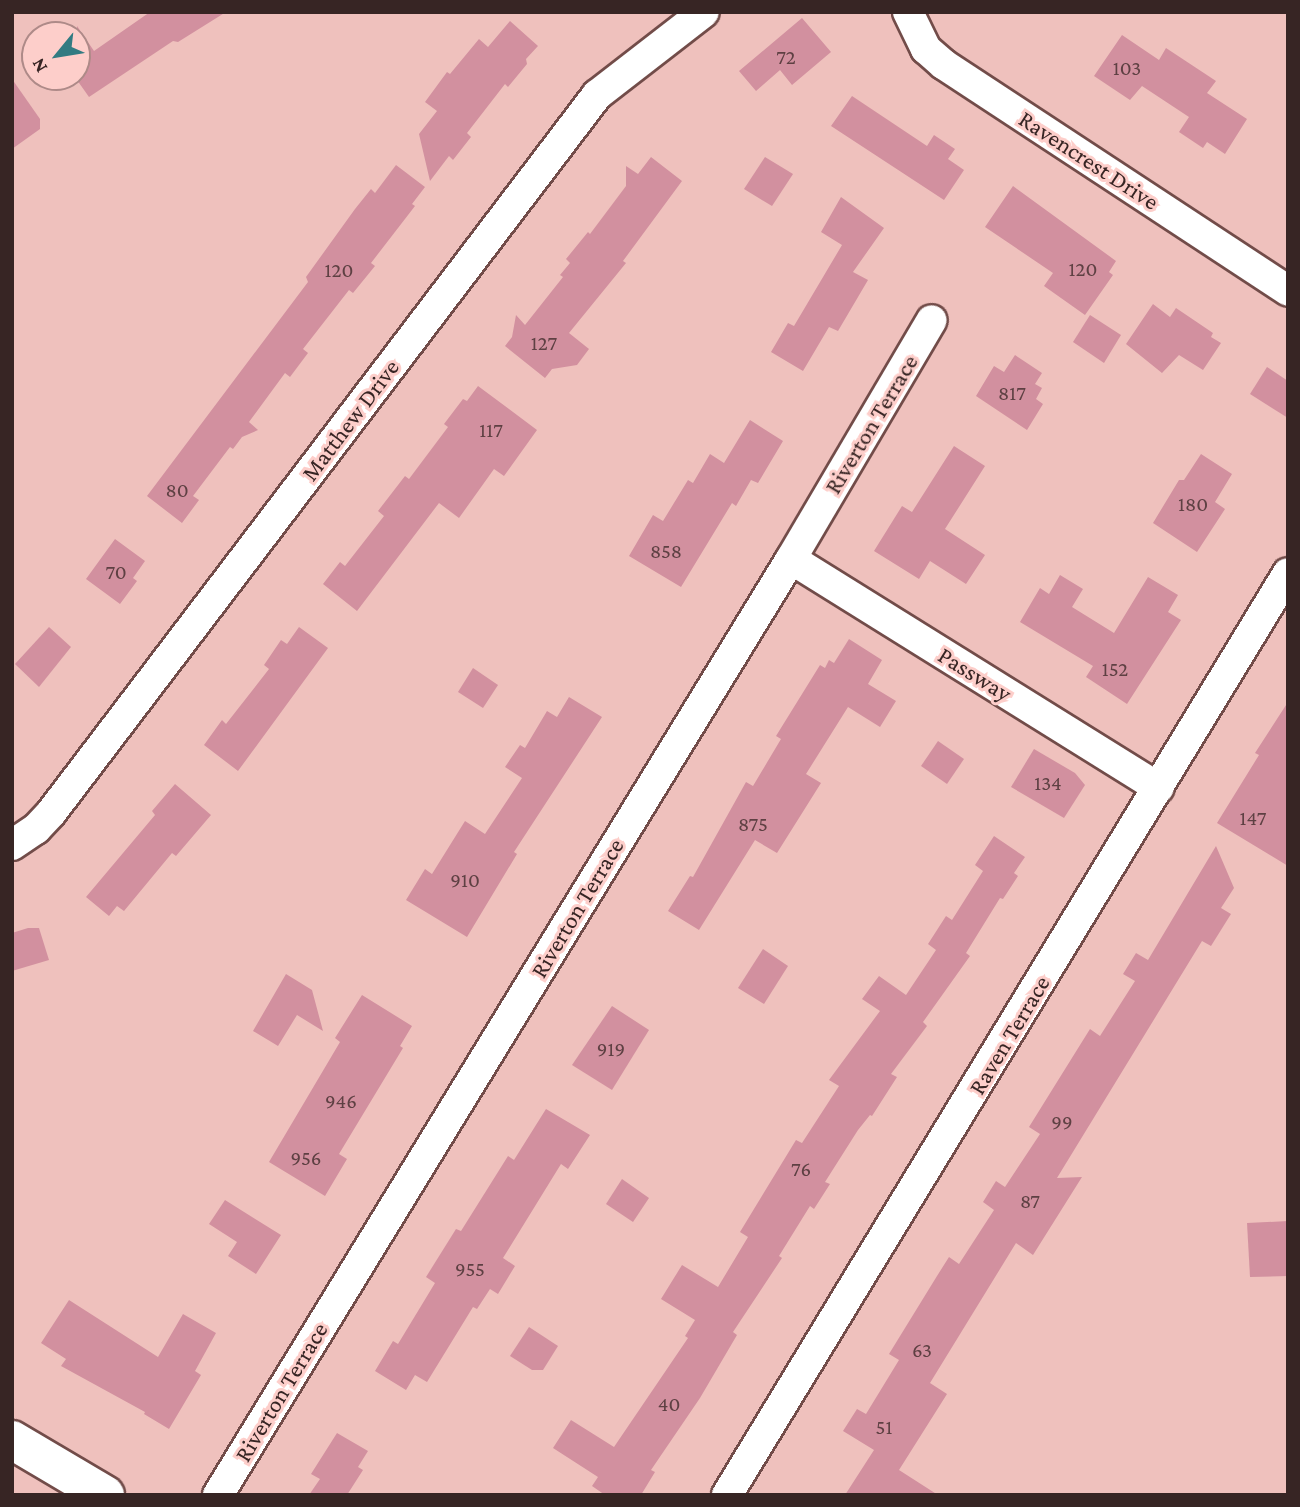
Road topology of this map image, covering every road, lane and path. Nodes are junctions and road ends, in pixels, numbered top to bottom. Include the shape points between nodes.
1 (704, 12) edge
2 (908, 12) edge
3 (1288, 291) edge
4 (932, 320) dead end
5 (791, 559) junction
6 (1288, 573) edge
7 (1159, 789) junction
8 (12, 845) edge
9 (12, 1440) edge
10 (106, 1495) edge
11 (218, 1495) edge
12 (727, 1495) edge

1 - 8 street, Matthew Drive via 597,95 51,813
2 - 3 street, Ravencrest Drive via 926,49 943,64
4 - 5 street, Riverton Terrace
5 - 7 street, Passway
5 - 11 street, Riverton Terrace
6 - 7 street, Raven Terrace
7 - 12 street, Raven Terrace
9 - 10 main road

